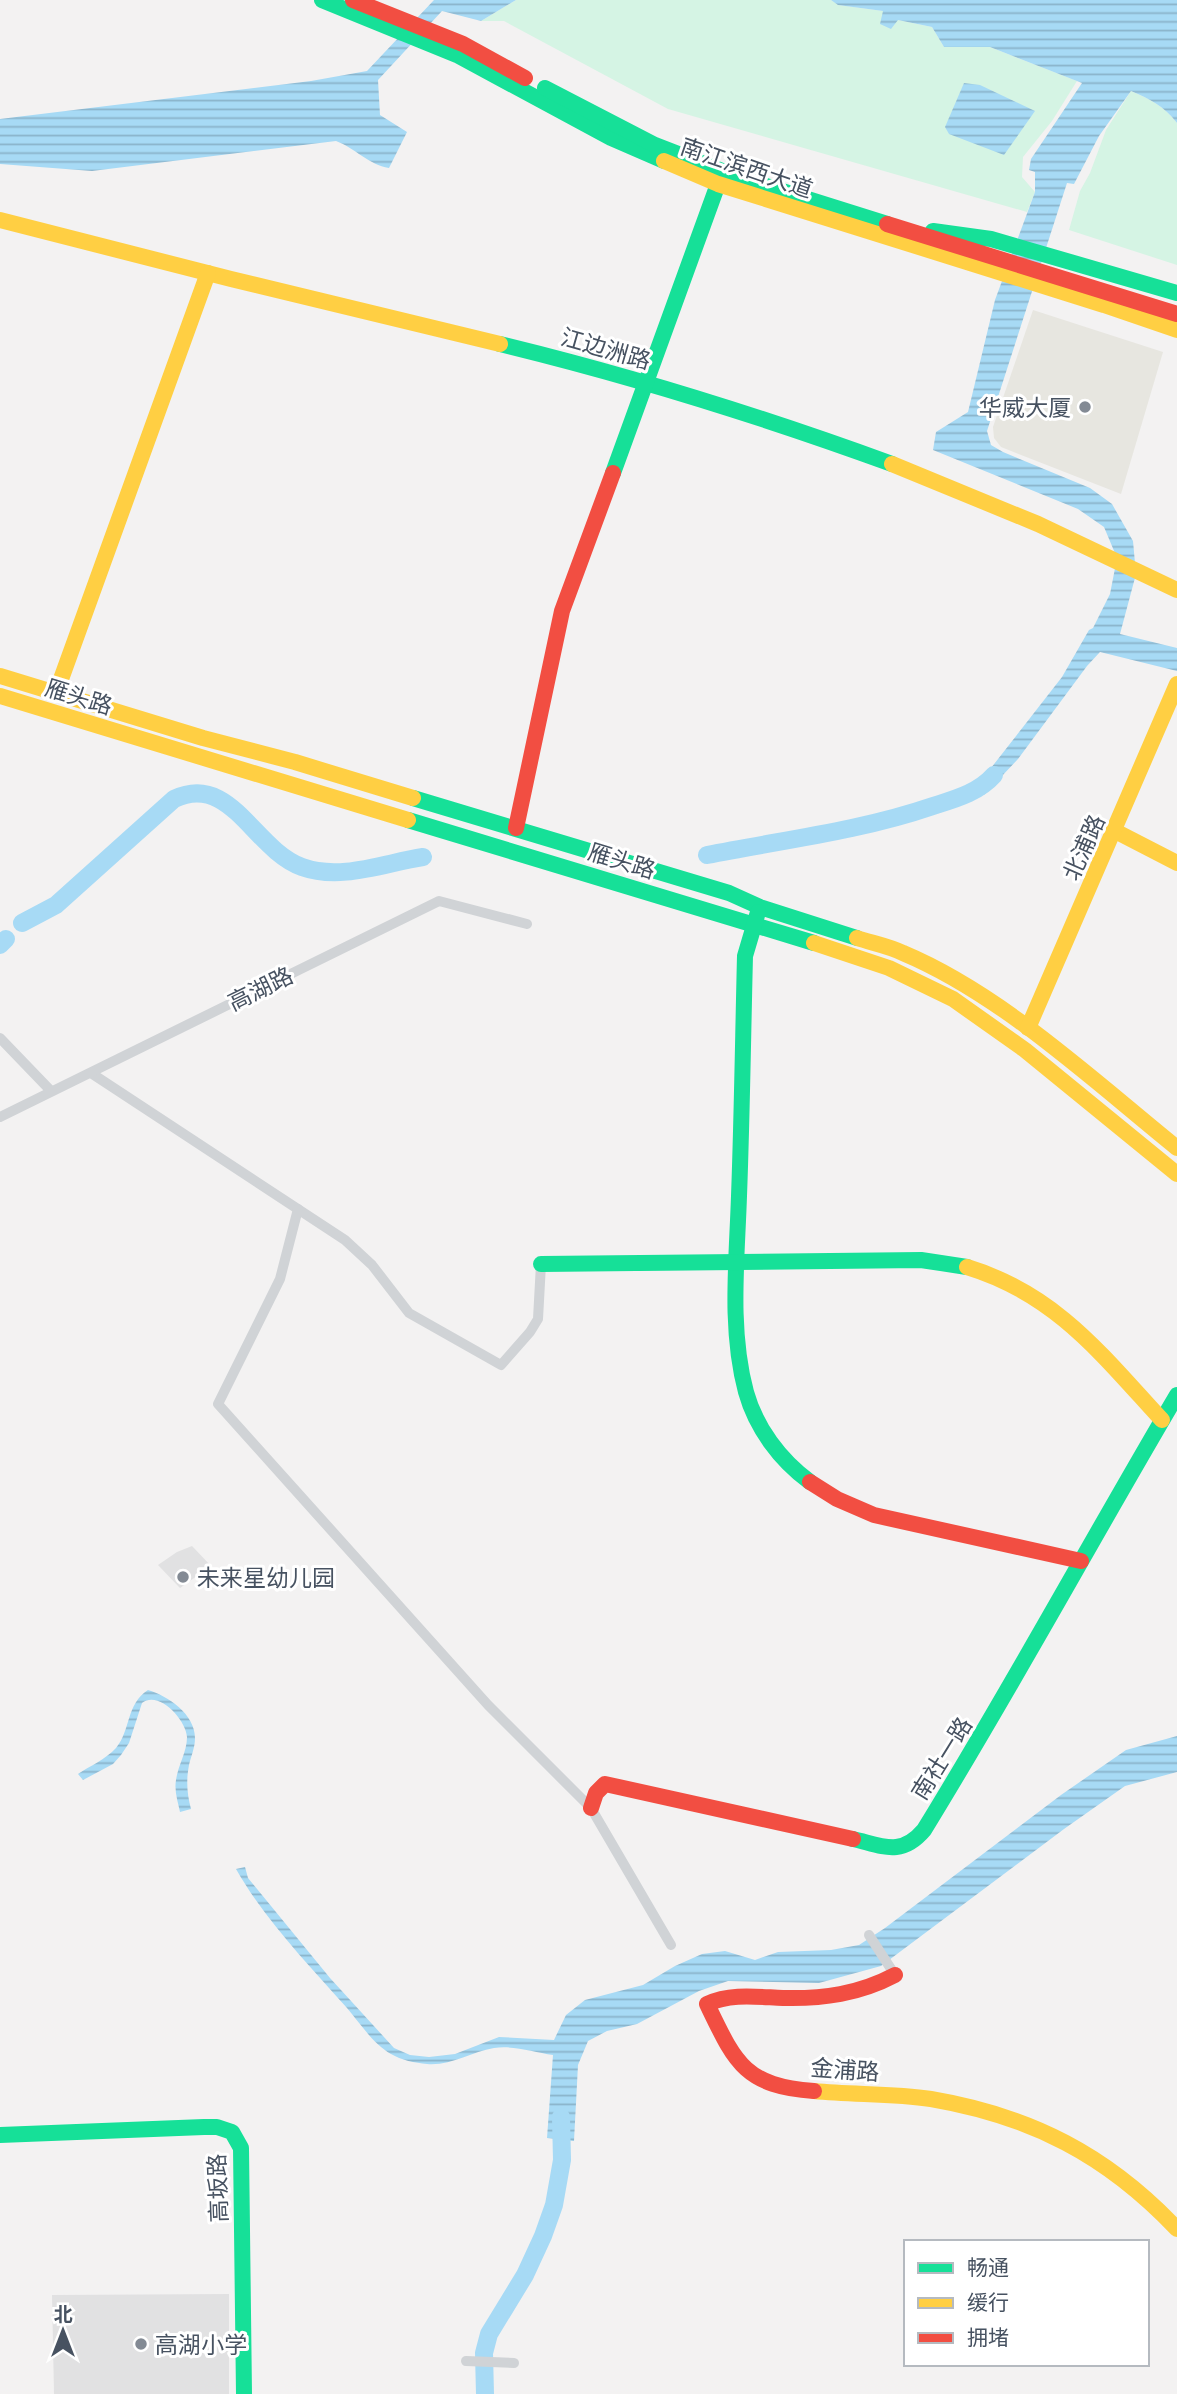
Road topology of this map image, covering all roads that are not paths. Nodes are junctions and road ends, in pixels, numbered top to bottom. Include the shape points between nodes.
1 (322, 0) edge
2 (353, 0) edge
3 (392, 21) junction
4 (460, 50) junction
5 (718, 184) junction
6 (0, 220) edge
7 (1007, 259) junction
8 (1042, 270) junction
9 (208, 273) junction
10 (1177, 293) edge
11 (1177, 314) edge
12 (1177, 330) edge
13 (645, 382) junction
14 (1177, 590) edge
15 (0, 676) edge
16 (1177, 684) edge
17 (57, 693) junction
18 (0, 696) edge
19 (516, 828) junction
20 (1115, 831) junction
21 (1177, 863) edge
22 (760, 906) junction
23 (527, 924) dead end
24 (754, 924) junction
25 (1028, 1028) junction
26 (0, 1038) edge
27 (90, 1073) junction
28 (51, 1091) junction
29 (0, 1117) edge
30 (1177, 1148) edge
31 (1177, 1174) edge
32 (298, 1209) junction
33 (738, 1262) junction
34 (541, 1264) joint
35 (1177, 1395) edge
36 (1161, 1420) junction
37 (1081, 1561) junction
38 (591, 1808) junction
39 (869, 1936) dead end
40 (671, 1945) dead end
41 (893, 1972) joint
42 (0, 2135) edge
43 (1177, 2229) edge
44 (469, 2361) dead end
45 (509, 2362) dead end
46 (244, 2394) edge

1 - 3 street, 南江滨西大道
2 - 3 street, 南江滨西大道
3 - 4 street, 南江滨西大道
4 - 5 street, 南江滨西大道 via 611,138
4 - 7 street, 南江滨西大道 via 671,152
5 - 7 street, 南江滨西大道
5 - 13 street
6 - 9 street, 江边洲路
7 - 8 street, 南江滨西大道
8 - 10 street via 1085,268
8 - 11 street, 南江滨西大道
8 - 12 street, 南江滨西大道
9 - 13 street, 江边洲路
9 - 17 street
13 - 14 street, 江边洲路 via 901,467 1038,524
13 - 19 street via 562,611
15 - 17 street, 雁头路
16 - 20 street, 北浦路
17 - 19 street, 雁头路
18 - 24 street, 雁头路
19 - 22 street, 雁头路
20 - 21 street
20 - 25 street, 北浦路
22 - 24 street
22 - 25 street, 雁头路 via 909,955 979,992
23 - 27 street, 高湖路 via 439,901
24 - 31 street, 雁头路 via 873,961 953,999 1025,1050
24 - 33 street via 745,956
25 - 30 street, 雁头路
26 - 28 street
27 - 28 street, 高湖路
27 - 32 street
28 - 29 street, 高湖路
32 - 34 street via 365,1257 409,1313 501,1365 538,1319
32 - 38 street via 280,1279 218,1404 488,1705
33 - 34 street
33 - 36 street via 933,1260 988,1272 1056,1310
33 - 37 street via 738,1327 746,1390 769,1440 799,1474 826,1494 874,1515
35 - 36 street, 南社一路
36 - 37 street, 南社一路
37 - 38 street, 南社一路 via 986,1728 924,1830 908,1846 892,1848 605,1784
38 - 40 street
39 - 41 street
41 - 43 street, 金浦路 via 881,1983 835,1997 734,1996 707,2004 736,2057 762,2081 792,2088 921,2097 1017,2121 1098,2161 1139,2190
42 - 46 street, 高坂路 via 204,2127 232,2132 241,2148
44 - 45 street

